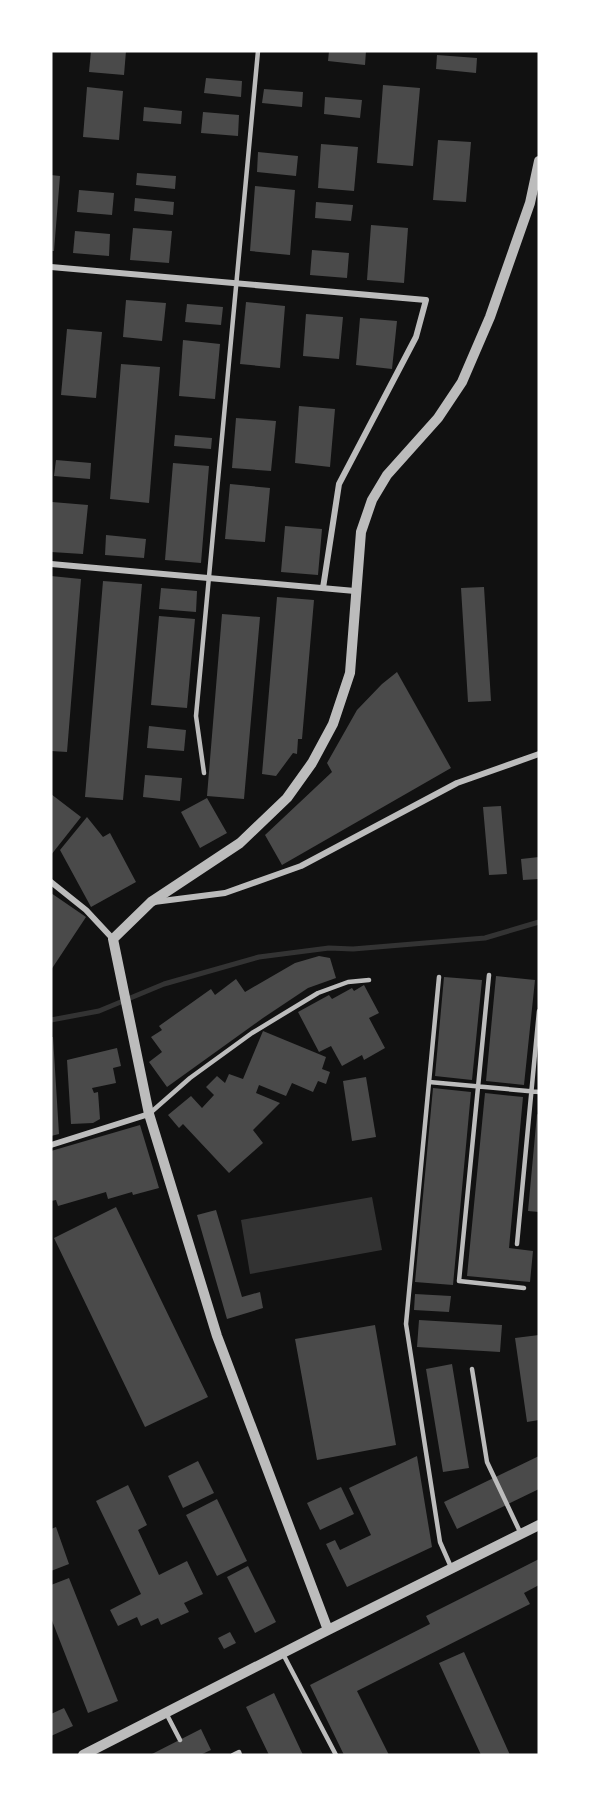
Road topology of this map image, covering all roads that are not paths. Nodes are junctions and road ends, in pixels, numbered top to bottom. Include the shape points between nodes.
1 (258, 51) edge
2 (539, 161) edge
3 (51, 267) edge
4 (236, 283) junction
5 (51, 564) edge
6 (209, 578) junction
7 (323, 588) junction
8 (356, 591) junction
9 (539, 754) edge
10 (204, 773) dead end
11 (51, 882) edge
12 (151, 902) junction
13 (113, 939) junction
14 (489, 975) dead end
15 (439, 977) dead end
16 (369, 980) dead end
17 (539, 1011) edge
18 (429, 1082) junction
19 (478, 1086) junction
20 (531, 1092) junction
21 (539, 1092) edge
22 (149, 1114) junction
23 (51, 1145) edge
24 (517, 1244) dead end
25 (524, 1288) dead end
26 (472, 1369) dead end
27 (539, 1525) edge
28 (521, 1534) junction
29 (452, 1569) junction
30 (328, 1630) junction
31 (283, 1653) junction
32 (166, 1713) junction
33 (180, 1740) dead end
34 (96, 1752) edge
35 (83, 1755) edge
36 (233, 1755) edge
37 (240, 1755) edge
38 (336, 1755) edge

1 - 4 lane
2 - 8 street via 530,202 462,382 438,418 387,475 372,500 361,532
3 - 4 street
4 - 6 lane
4 - 7 street via 426,300 416,337 339,484
5 - 6 street
6 - 7 street
6 - 10 lane via 196,716
7 - 8 street
8 - 12 street via 350,673 333,724 312,763 287,798 240,843
9 - 12 street via 457,783 301,866 225,893
11 - 13 street via 86,910
12 - 13 street
13 - 22 street
14 - 19 lane
15 - 18 lane
16 - 22 lane via 348,982 318,993 252,1033
17 - 20 lane
18 - 19 lane
18 - 29 lane via 406,1324 440,1542
19 - 20 lane
19 - 25 lane via 459,1281
20 - 21 lane
20 - 24 lane
22 - 23 street
22 - 30 street via 217,1336
26 - 28 lane via 488,1462
27 - 28 street
28 - 29 street
29 - 30 street
30 - 31 street
31 - 32 street
31 - 38 lane
32 - 33 lane
32 - 34 street
34 - 35 street
36 - 37 lane

